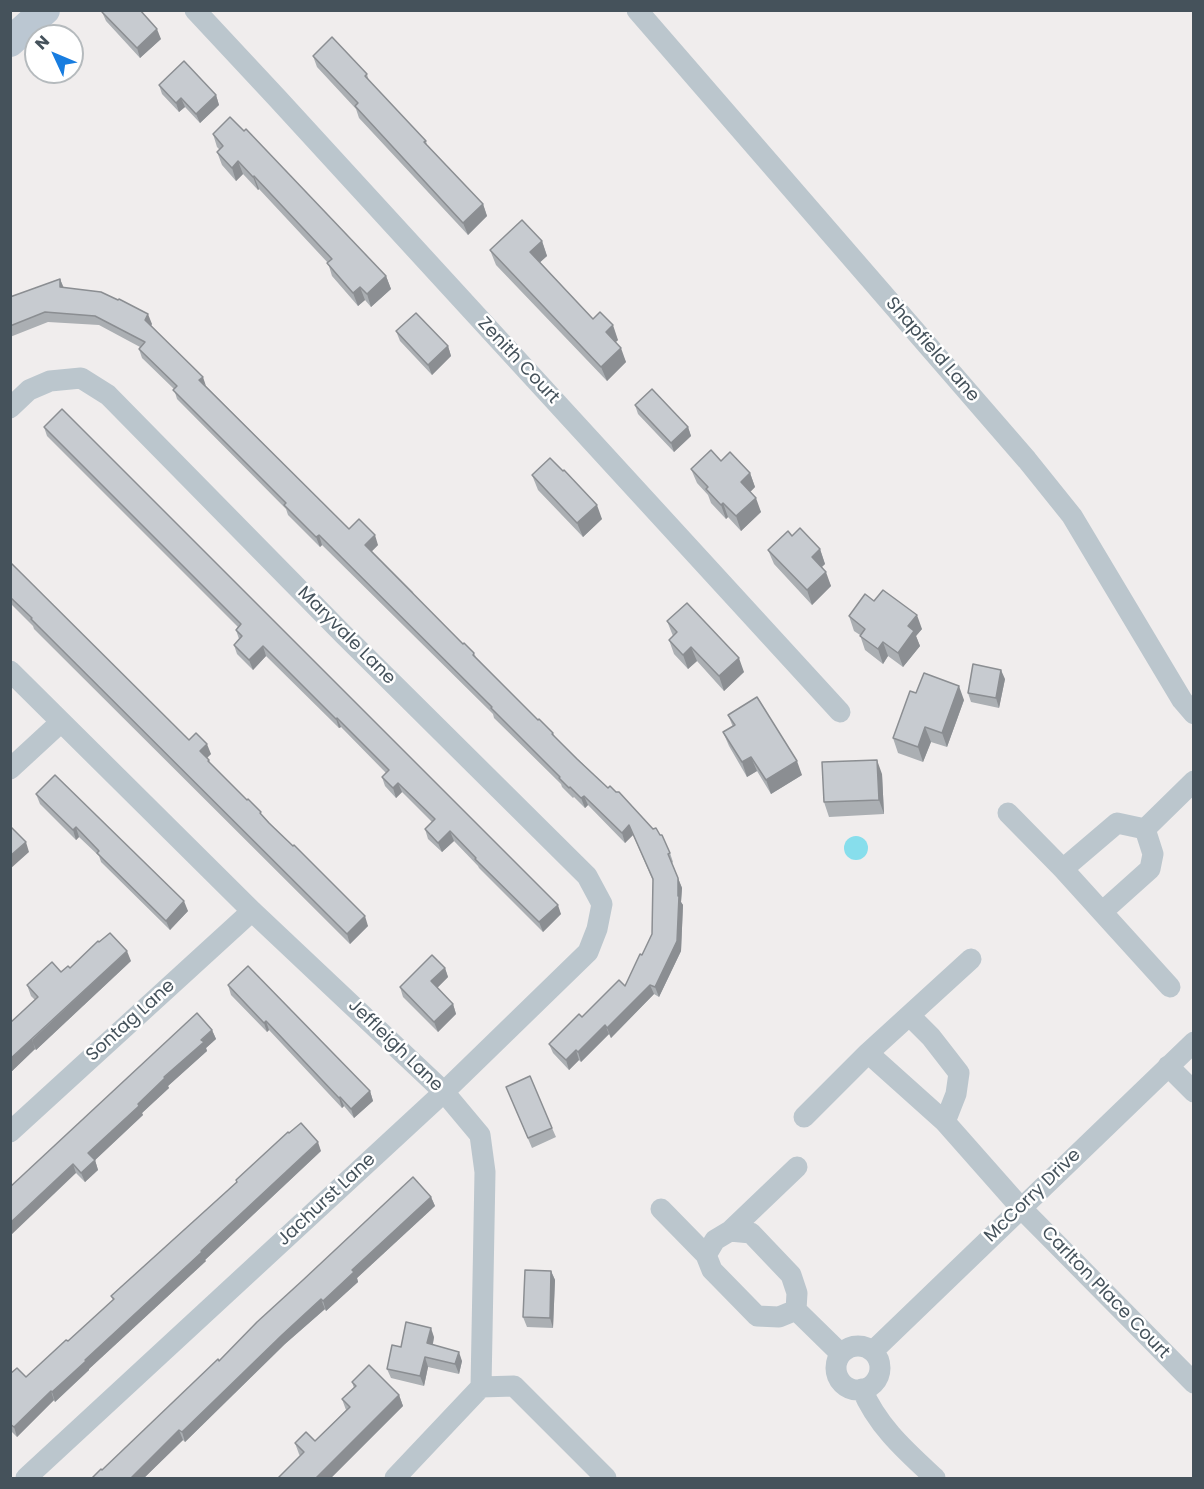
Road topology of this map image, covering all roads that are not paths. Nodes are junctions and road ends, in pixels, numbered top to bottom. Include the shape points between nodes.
1 (45, 10) edge
2 (195, 10) edge
3 (637, 10) edge
4 (10, 42) edge
5 (10, 408) edge
6 (10, 671) edge
7 (840, 712) dead end
8 (1194, 714) edge
9 (61, 722) junction
10 (10, 769) edge
11 (1194, 781) edge
12 (1008, 813) dead end
13 (1145, 829) junction
14 (1064, 869) junction
15 (602, 904) joint
16 (252, 911) junction
17 (1102, 912) junction
18 (971, 959) dead end
19 (1170, 987) dead end
20 (910, 1016) junction
21 (1194, 1042) edge
22 (868, 1053) junction
23 (1168, 1066) junction
24 (444, 1092) junction
25 (1194, 1092) edge
26 (804, 1117) dead end
27 (945, 1122) junction
28 (10, 1132) edge
29 (797, 1167) dead end
30 (1021, 1208) junction
31 (661, 1209) dead end
32 (729, 1230) junction
33 (706, 1255) junction
34 (796, 1310) junction
35 (873, 1351) junction
36 (841, 1354) junction
37 (1194, 1383) edge
38 (481, 1387) junction
39 (862, 1389) junction
40 (27, 1479) edge
41 (395, 1479) edge
42 (606, 1479) edge
43 (935, 1479) edge

1 - 4 main road
2 - 7 street, Zenith Court
3 - 8 street, Shapfield Lane via 1072,516
5 - 15 street, Maryvale Lane via 29,390 50,381 81,378 108,394 587,876
6 - 9 street, Jeffleigh Lane
9 - 10 street
9 - 16 street, Jeffleigh Lane
11 - 13 street
12 - 14 street
13 - 14 street via 1118,823
13 - 17 street via 1153,854 1150,869
14 - 17 street
15 - 24 street, Jachurst Lane via 588,952
16 - 24 street, Jeffleigh Lane
16 - 28 street, Sontag Lane
17 - 19 street
18 - 20 street
20 - 22 street
20 - 27 street via 959,1073
21 - 23 street, McCorry Drive
22 - 26 street
22 - 27 street, Carlton Place Court
23 - 25 street
23 - 30 street, McCorry Drive
24 - 38 street, Jeffleigh Lane via 480,1135 485,1172
24 - 40 street, Jachurst Lane
27 - 30 street, Carlton Place Court
29 - 32 street
30 - 35 street, McCorry Drive
30 - 37 street, Carlton Place Court
31 - 33 street
32 - 33 street via 715,1240
32 - 34 street via 751,1233 791,1275 797,1293
33 - 34 street via 712,1270 757,1316 779,1317
34 - 36 street
35 - 36 street via 853,1346
35 - 39 street via 880,1363 878,1378
36 - 39 street via 836,1367 840,1380 852,1389
38 - 41 street
38 - 42 street via 514,1386
39 - 43 street via 901,1447

